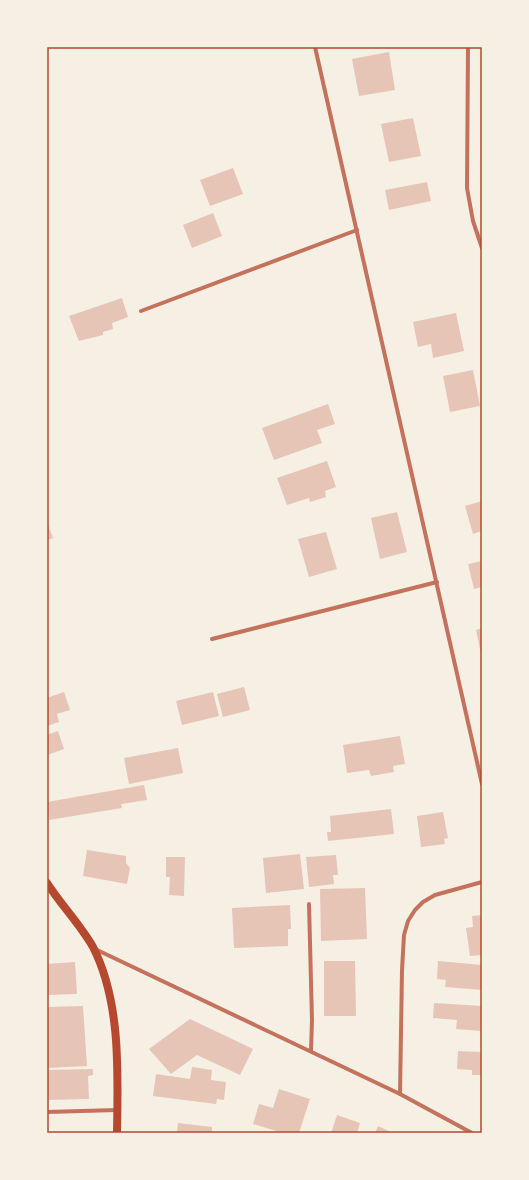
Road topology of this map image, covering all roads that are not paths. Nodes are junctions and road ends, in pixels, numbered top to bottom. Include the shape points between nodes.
1 (315, 47) edge
2 (468, 47) edge
3 (357, 230) junction
4 (482, 248) edge
5 (141, 311) dead end
6 (437, 582) junction
7 (212, 639) dead end
8 (482, 784) edge
9 (482, 882) edge
10 (47, 883) edge
11 (309, 904) dead end
12 (93, 948) junction
13 (311, 1051) junction
14 (400, 1094) junction
15 (118, 1110) junction
16 (47, 1112) edge
17 (117, 1133) edge
18 (472, 1133) edge

1 - 3 street
2 - 4 street via 467,188 473,221
3 - 5 street
3 - 6 street
6 - 7 street
6 - 8 street
9 - 14 street via 423,902 408,921 404,935 402,970
10 - 12 main road
11 - 13 street
12 - 13 street
12 - 15 main road via 108,987 112,1006
13 - 14 street
14 - 18 street
15 - 16 street
15 - 17 main road

